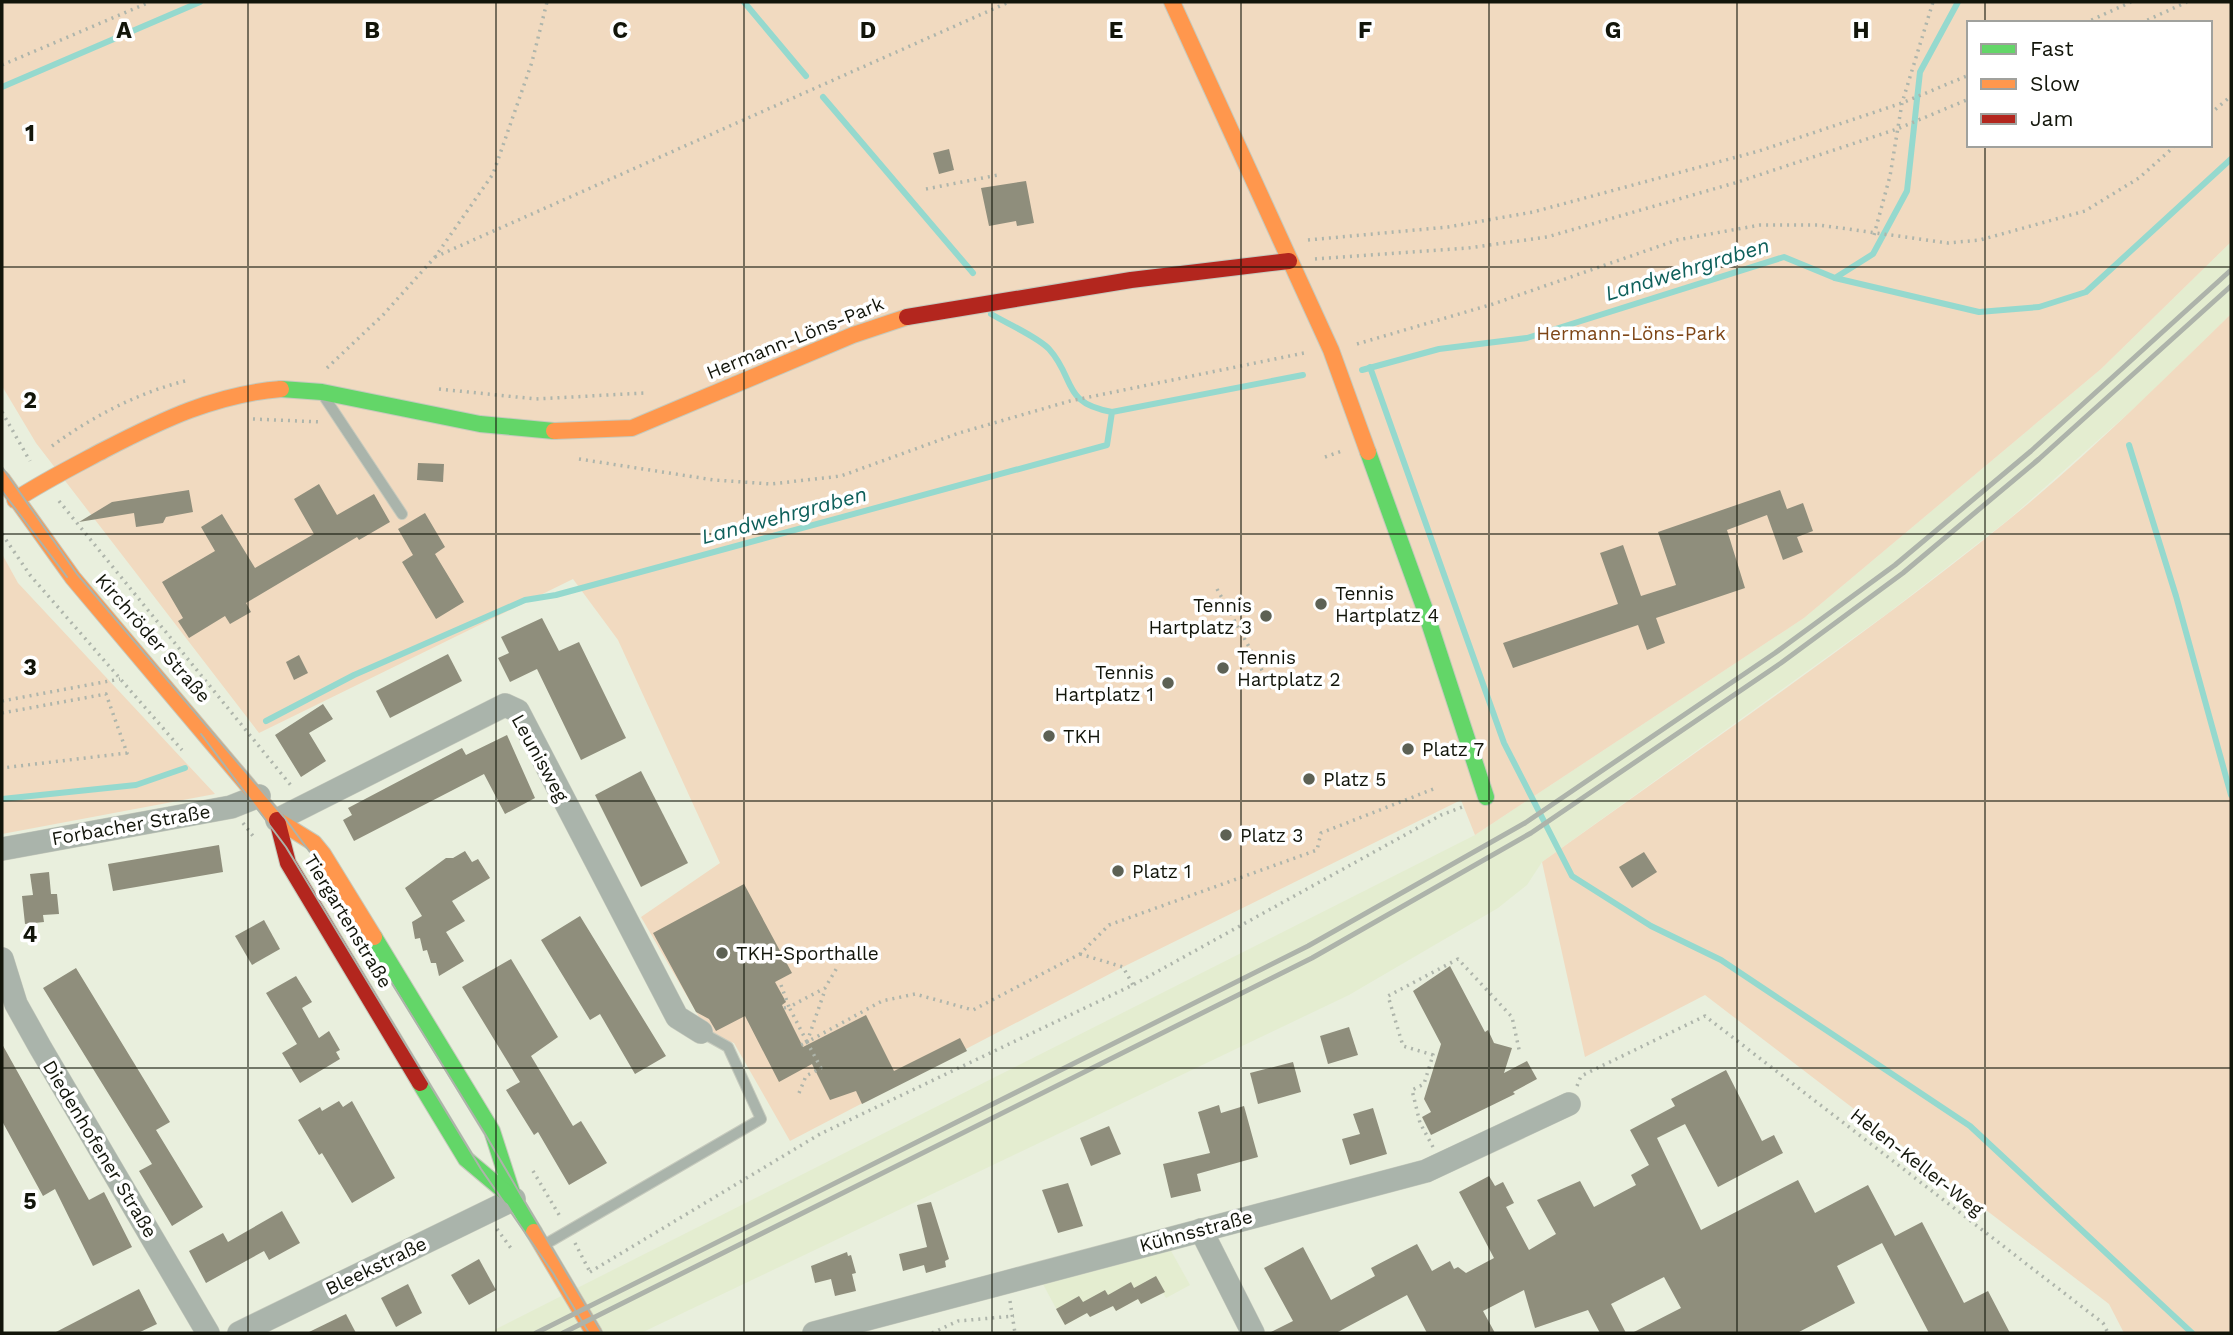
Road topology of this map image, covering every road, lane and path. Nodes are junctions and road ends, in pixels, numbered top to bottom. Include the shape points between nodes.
1 (150, 2) edge
2 (547, 2) edge
3 (1009, 2) edge
4 (1172, 2) edge
5 (1933, 2) edge
6 (2131, 2) edge
7 (2187, 2) edge
8 (2089, 21) edge
9 (2145, 21) edge
10 (2, 65) edge
11 (1967, 76) edge
12 (2231, 96) edge
13 (1967, 100) edge
14 (1902, 103) junction
15 (2212, 112) edge
16 (1897, 129) junction
17 (2174, 147) edge
18 (998, 175) dead end
19 (926, 189) dead end
20 (1875, 235) junction
21 (1280, 242) junction
22 (435, 257) junction
23 (1289, 261) junction
24 (1331, 350) junction
25 (336, 373) dead end
26 (198, 378) dead end
27 (435, 388) dead end
28 (652, 391) dead end
29 (322, 393) junction
30 (1070, 401) dead end
31 (2, 412) edge
32 (52, 447) dead end
33 (1347, 449) dead end
34 (41, 455) dead end
35 (1325, 457) dead end
36 (2, 479) edge
37 (15, 500) junction
38 (402, 514) dead end
39 (1217, 589) dead end
40 (186, 658) dead end
41 (152, 670) junction
42 (1274, 692) dead end
43 (2, 701) edge
44 (2, 713) edge
45 (2, 768) edge
46 (1436, 788) dead end
47 (259, 796) junction
48 (1479, 800) joint
49 (277, 820) junction
50 (2, 849) edge
51 (1080, 954) junction
52 (2, 959) edge
53 (838, 966) dead end
54 (781, 985) dead end
55 (1133, 985) junction
56 (825, 988) junction
57 (786, 1008) junction
58 (701, 1032) joint
59 (807, 1042) junction
60 (802, 1045) dead end
61 (1520, 1054) dead end
62 (827, 1065) dead end
63 (821, 1068) junction
64 (1581, 1076) dead end
65 (799, 1093) dead end
66 (1569, 1104) dead end
67 (1442, 1164) junction
68 (514, 1199) junction
69 (1201, 1230) junction
70 (542, 1247) junction
71 (590, 1272) dead end
72 (1010, 1299) dead end
73 (1014, 1316) junction
74 (208, 1333) edge
75 (239, 1333) edge
76 (594, 1333) edge
77 (814, 1333) edge
78 (932, 1333) edge
79 (1014, 1333) edge
80 (1253, 1333) edge
81 (2108, 1333) edge

1 - 10 path
2 - 22 path via 493,174
3 - 22 path
4 - 21 street
5 - 14 path
6 - 8 path
7 - 9 path
11 - 14 path
12 - 15 path
13 - 16 path
14 - 16 path
14 - 21 path via 1759,151 1533,212 1448,227
16 - 20 path
16 - 23 path via 1738,182 1547,237 1468,248
17 - 20 path via 2139,178 2085,211 1980,240 1948,243
18 - 19 path
20 - 24 path via 1819,225 1760,225 1677,240 1493,304
21 - 23 street
22 - 25 path via 383,315 323,371
23 - 24 street
23 - 29 street, Hermann-Löns-Park via 1118,281 916,314 853,335 632,428 572,433 494,425
24 - 30 path
24 - 48 street via 1424,607
26 - 32 path via 137,397 83,423
27 - 28 path via 536,400
29 - 37 street, Hermann-Löns-Park via 282,389 205,401
29 - 38 lane
31 - 34 path via 31,463
33 - 35 path
36 - 37 street, Kirchröder Straße
37 - 41 street, Kirchröder Straße via 73,578
39 - 42 path
40 - 41 path
41 - 43 path
41 - 47 street, Kirchröder Straße
44 - 45 path via 106,694 127,752
46 - 51 path via 1321,833 1317,850 1109,925
47 - 49 street, Kirchröder Straße
47 - 50 street, Forbacher Straße via 231,807
48 - 55 path via 1441,814
49 - 58 street, Leunisweg via 505,705 518,711 677,1017
49 - 68 street, Tiergartenstraße via 288,863 459,1148
49 - 68 street, Tiergartenstraße via 323,854 492,1131
51 - 55 path via 1123,967
51 - 59 path via 973,1010 915,994 882,1001
52 - 74 street, Diedenhofener Straße via 16,1004
53 - 56 path
54 - 57 path
55 - 71 path via 820,1134
56 - 57 path
56 - 59 path
57 - 59 path
58 - 70 lane via 728,1047 761,1119
59 - 60 path
59 - 63 path
61 - 67 path via 1512,1017 1458,958 1388,996 1403,1046 1433,1055 1424,1083 1412,1090 1420,1123
62 - 63 path
63 - 65 path via 806,1076
64 - 81 path, Helen-Keller-Weg via 1705,1016 2103,1323
66 - 67 street, Kühnsstraße
67 - 69 street, Kühnsstraße
68 - 70 street, Tiergartenstraße
68 - 75 street, Bleekstraße
69 - 77 street, Kühnsstraße
69 - 80 street
70 - 76 street, Tiergartenstraße
72 - 73 path
73 - 78 path via 958,1321
73 - 79 path

